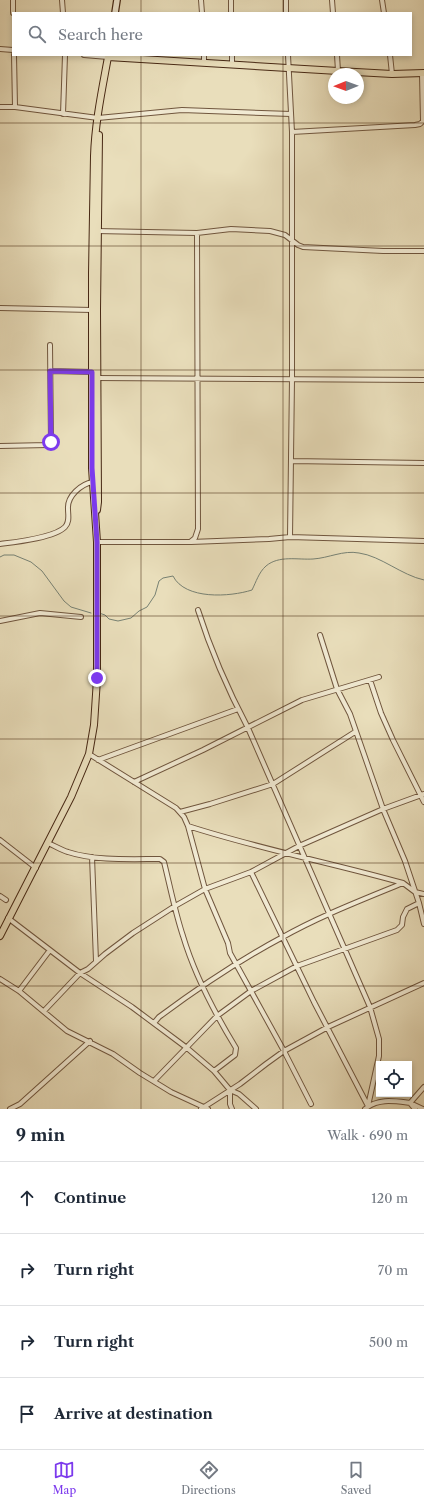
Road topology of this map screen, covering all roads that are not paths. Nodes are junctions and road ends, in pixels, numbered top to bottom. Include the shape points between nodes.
1 (13, 0) edge
2 (62, 0) edge
3 (117, 0) edge
4 (202, 0) edge
5 (231, 0) edge
6 (286, 0) edge
7 (332, 0) edge
8 (382, 0) edge
9 (13, 12) edge
10 (63, 12) edge
11 (115, 12) edge
12 (202, 12) edge
13 (231, 12) edge
14 (286, 12) edge
15 (333, 12) edge
16 (384, 12) edge
17 (0, 49) edge
18 (12, 50) edge
19 (14, 56) edge
20 (65, 56) edge
21 (108, 56) edge
22 (204, 56) edge
23 (232, 56) edge
24 (288, 56) edge
25 (337, 56) edge
26 (390, 56) edge
27 (204, 63) junction
28 (232, 64) junction
29 (289, 68) junction
30 (338, 68) edge
31 (328, 71) edge
32 (364, 73) edge
33 (392, 74) junction
34 (423, 74) edge
35 (0, 107) edge
36 (15, 108) junction
37 (63, 114) junction
38 (291, 114) junction
39 (98, 118) junction
40 (292, 132) junction
41 (95, 231) junction
42 (197, 233) junction
43 (292, 241) junction
44 (424, 251) edge
45 (0, 308) edge
46 (92, 310) junction
47 (50, 345) dead end
48 (50, 371) junction
49 (95, 375) junction
50 (198, 378) junction
51 (292, 379) junction
52 (424, 380) edge
53 (0, 446) edge
54 (291, 461) junction
55 (424, 463) edge
56 (93, 482) junction
57 (96, 518) junction
58 (290, 537) junction
59 (424, 541) edge
60 (97, 542) junction
61 (190, 542) junction
62 (0, 544) edge
63 (198, 610) dead end
64 (81, 617) dead end
65 (0, 621) edge
66 (320, 635) dead end
67 (379, 677) dead end
68 (370, 680) junction
69 (337, 689) junction
70 (238, 709) junction
71 (248, 728) junction
72 (355, 732) junction
73 (89, 754) junction
74 (98, 760) junction
75 (134, 782) junction
76 (272, 784) junction
77 (422, 795) edge
78 (424, 802) edge
79 (383, 809) junction
80 (180, 812) junction
81 (188, 826) junction
82 (0, 840) edge
83 (48, 843) junction
84 (299, 846) junction
85 (286, 853) junction
86 (92, 857) junction
87 (304, 858) junction
88 (36, 868) junction
89 (251, 872) junction
90 (403, 883) junction
91 (205, 889) junction
92 (415, 892) junction
93 (424, 894) edge
94 (0, 896) edge
95 (6, 900) dead end
96 (420, 904) junction
97 (175, 906) junction
98 (329, 914) junction
99 (8, 918) junction
100 (424, 924) edge
101 (0, 936) edge
102 (282, 937) junction
103 (345, 949) junction
104 (50, 950) junction
105 (96, 961) junction
106 (235, 964) junction
107 (298, 966) junction
108 (80, 973) junction
109 (0, 979) edge
110 (424, 983) edge
111 (202, 986) junction
112 (19, 991) junction
113 (251, 991) junction
114 (370, 1007) junction
115 (44, 1011) junction
116 (217, 1016) junction
117 (154, 1024) junction
118 (328, 1027) junction
119 (90, 1042) junction
120 (187, 1048) junction
121 (284, 1051) junction
122 (214, 1071) junction
123 (154, 1081) junction
124 (424, 1086) edge
125 (230, 1090) junction
126 (410, 1103) junction
127 (311, 1104) dead end
128 (202, 1108) edge
129 (367, 1108) edge
130 (10, 1109) edge
131 (208, 1109) edge
132 (232, 1109) edge
133 (256, 1109) edge
134 (415, 1109) edge
135 (423, 1109) edge

1 - 9 street
2 - 10 street
3 - 11 main road
4 - 12 street
5 - 13 street
6 - 14 street
7 - 15 street
8 - 16 street
17 - 18 street
19 - 36 street
20 - 37 street
21 - 27 main road
21 - 39 main road
22 - 27 street
23 - 28 street
24 - 29 street
25 - 30 street
26 - 33 street
27 - 28 main road
28 - 29 main road
29 - 31 main road
29 - 38 street
32 - 33 main road
33 - 34 main road
34 - 40 street via 423,121 420,124
35 - 36 street
36 - 37 street
37 - 39 street
38 - 39 street via 182,110
38 - 40 street
39 - 41 main road
40 - 43 street
41 - 42 street
41 - 46 main road
41 - 49 main road
42 - 43 street via 223,229 270,231 285,235
42 - 50 street
43 - 44 street via 307,248
43 - 51 street
45 - 46 street
46 - 49 main road
47 - 48 street
48 - 49 street
48 - 53 street via 50,444
49 - 50 street
49 - 56 main road
49 - 57 main road via 98,502
50 - 51 street
50 - 61 street via 198,529 195,538
51 - 52 street
51 - 54 street
54 - 55 street
54 - 58 street
56 - 57 main road
56 - 62 street via 82,486 69,500 69,515 65,528 45,536
57 - 60 main road
58 - 59 street
58 - 61 street
60 - 61 street
60 - 73 main road via 95,710
63 - 70 street via 208,641
64 - 65 street via 40,613
66 - 69 street
67 - 68 street
68 - 69 street
68 - 77 street via 384,720
69 - 71 street via 302,700
69 - 72 street via 350,714
70 - 71 street
70 - 74 street
71 - 75 street
71 - 76 street
72 - 76 street
72 - 79 street
73 - 74 street
73 - 83 main road
74 - 75 street
75 - 80 street
76 - 80 street
76 - 84 street
77 - 78 street
77 - 79 street
79 - 84 street
79 - 92 street
80 - 81 street
81 - 85 street
81 - 91 street
82 - 88 street
83 - 86 street via 69,852
83 - 88 main road
84 - 85 street
84 - 87 street
85 - 87 street
85 - 89 street
86 - 97 street via 163,860
86 - 105 street
87 - 90 street
87 - 98 street
88 - 99 main road
89 - 91 street
89 - 102 street
90 - 92 street
90 - 98 street
91 - 97 street
91 - 106 street
92 - 93 street
92 - 96 street
94 - 95 street
96 - 100 street
96 - 103 street via 407,909 402,925 397,930
97 - 105 street
97 - 111 street via 183,936
98 - 102 street
98 - 103 street
99 - 101 main road
99 - 104 street
102 - 106 street
102 - 107 street
103 - 107 street
103 - 114 street
104 - 108 street
104 - 112 street
105 - 108 street
106 - 111 street
106 - 113 street
107 - 113 street
107 - 118 street
108 - 115 street
108 - 117 street
109 - 112 street
110 - 114 street
111 - 116 street
111 - 117 street via 159,1017
112 - 115 street
113 - 116 street
113 - 121 street
114 - 118 street
114 - 129 street via 380,1039 379,1056
115 - 119 street via 68,1031
116 - 120 street
116 - 122 street via 236,1052
117 - 120 street
118 - 121 street
118 - 129 street
119 - 123 street
119 - 130 street via 20,1104
120 - 122 street
120 - 123 street
121 - 125 street
121 - 127 street
122 - 125 street
123 - 128 street
124 - 126 street
125 - 128 street
125 - 132 street
125 - 133 street via 239,1094
126 - 129 street via 382,1101
126 - 134 street
126 - 135 street
128 - 131 street

